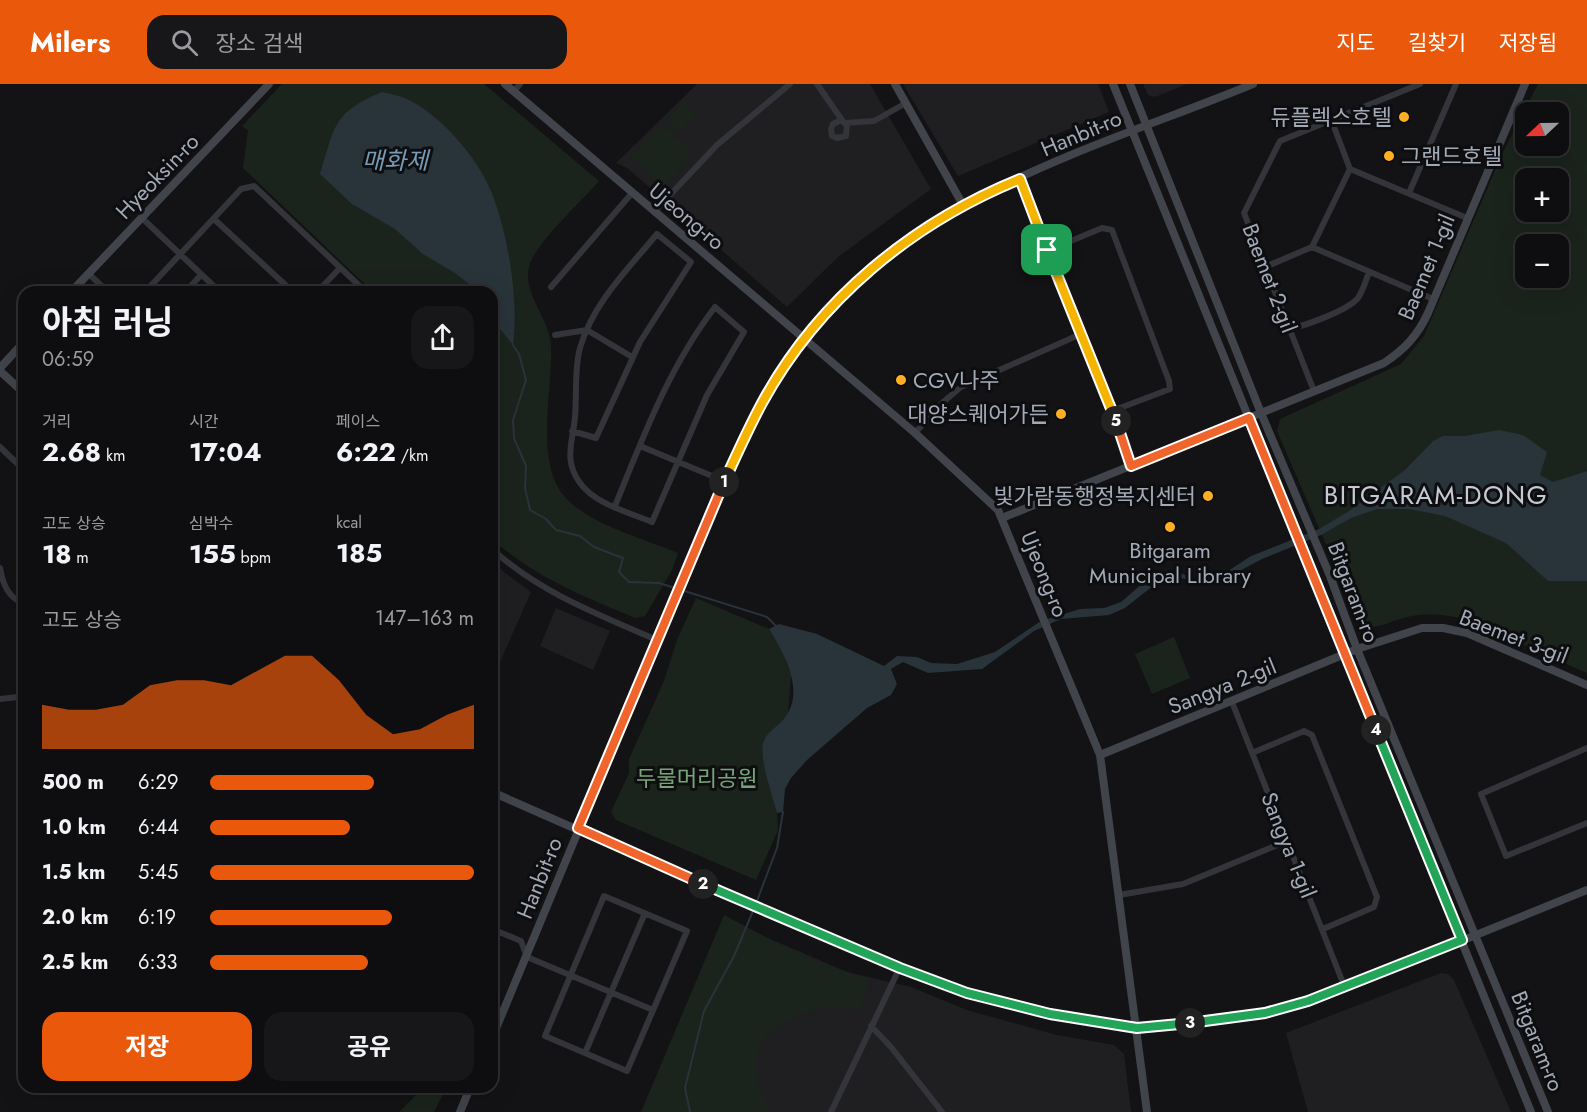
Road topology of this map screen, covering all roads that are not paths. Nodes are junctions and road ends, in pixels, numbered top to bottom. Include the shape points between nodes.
1 (268, 84) edge
2 (505, 84) edge
3 (520, 84) edge
4 (790, 84) edge
5 (817, 84) edge
6 (895, 84) edge
7 (1113, 84) edge
8 (1130, 84) edge
9 (1253, 84) edge
10 (1420, 84) edge
11 (1456, 84) edge
12 (1525, 84) edge
13 (514, 91) junction
14 (906, 103) junction
15 (1331, 119) junction
16 (1146, 125) junction
17 (1132, 131) junction
18 (1350, 168) junction
19 (1020, 179) junction
20 (632, 193) junction
21 (1409, 193) junction
22 (963, 206) junction
23 (654, 212) junction
24 (142, 218) junction
25 (1467, 218) junction
26 (213, 219) junction
27 (1312, 247) junction
28 (1047, 250) junction
29 (180, 255) junction
30 (1265, 267) junction
31 (340, 268) junction
32 (1369, 272) junction
33 (88, 274) junction
34 (201, 275) junction
35 (357, 284) joint
36 (76, 286) edge
37 (101, 286) edge
38 (151, 286) edge
39 (191, 286) edge
40 (213, 286) edge
41 (286, 286) edge
42 (323, 286) edge
43 (359, 286) edge
44 (551, 287) dead end
45 (1433, 299) junction
46 (1290, 329) junction
47 (587, 330) junction
48 (1081, 334) junction
49 (555, 335) dead end
50 (806, 339) junction
51 (18, 349) edge
52 (632, 357) junction
53 (0, 369) edge
54 (18, 387) edge
55 (1314, 391) junction
56 (1112, 411) junction
57 (1261, 413) junction
58 (1249, 418) junction
59 (572, 432) junction
60 (915, 433) junction
61 (640, 446) junction
62 (0, 447) edge
63 (677, 461) junction
64 (18, 464) edge
65 (1131, 466) junction
66 (724, 482) junction
67 (615, 506) junction
68 (1002, 518) junction
69 (498, 554) edge
70 (0, 568) edge
71 (18, 601) edge
72 (658, 641) junction
73 (1357, 649) junction
74 (1345, 654) junction
75 (1587, 685) edge
76 (18, 697) edge
77 (0, 700) edge
78 (1232, 702) junction
79 (1587, 748) edge
80 (1252, 753) junction
81 (1100, 755) junction
82 (498, 794) edge
83 (1587, 823) edge
84 (578, 828) junction
85 (1287, 841) junction
86 (1587, 890) edge
87 (1119, 895) junction
88 (645, 913) junction
89 (1323, 929) junction
90 (498, 932) edge
91 (1476, 934) junction
92 (1462, 940) junction
93 (527, 957) junction
94 (900, 968) junction
95 (570, 976) junction
96 (1346, 988) junction
97 (611, 993) junction
98 (653, 1010) junction
99 (498, 1024) edge
100 (871, 1026) junction
101 (1137, 1028) junction
102 (585, 1053) junction
103 (468, 1093) edge
104 (460, 1112) edge
105 (831, 1112) edge
106 (942, 1112) edge
107 (1147, 1112) edge
108 (1532, 1112) edge
109 (1548, 1112) edge

1 - 24 street, Hyeoksin-ro
2 - 13 street, Ujeong-ro
3 - 13 street
4 - 23 street via 717,145
5 - 14 street via 844,122 874,121
6 - 14 street
7 - 17 street, Bitgaram-ro
8 - 16 street, Bitgaram-ro
9 - 16 street, Hanbit-ro
10 - 15 street, Baemet 2-gil
11 - 21 street
12 - 25 street, Baemet 1-gil
13 - 20 street, Ujeong-ro
14 - 22 street
15 - 18 street
15 - 30 street, Baemet 2-gil via 1280,141 1244,213
16 - 17 street, Hanbit-ro
16 - 57 street, Bitgaram-ro
17 - 19 street, Hanbit-ro
17 - 58 street, Bitgaram-ro
18 - 21 street
18 - 27 street
19 - 22 street, Hanbit-ro
19 - 28 street
20 - 23 street, Ujeong-ro
20 - 44 street
21 - 25 street
22 - 50 street, Hanbit-ro via 902,244 864,275
23 - 50 street, Ujeong-ro
24 - 29 street
24 - 33 street, Hyeoksin-ro
25 - 45 street, Baemet 1-gil
26 - 29 street
26 - 31 street via 241,189 254,186
26 - 41 street
27 - 30 street
27 - 32 street
28 - 48 street
28 - 56 street via 1101,228 1112,230 1170,389
29 - 34 street
29 - 38 street
30 - 46 street, Baemet 2-gil
31 - 35 street
31 - 42 street
32 - 45 street
32 - 46 street via 1353,302
33 - 36 street, Hyeoksin-ro
33 - 37 street
34 - 39 street
34 - 40 street
35 - 43 street
45 - 55 street, Baemet 1-gil via 1416,337 1392,357
46 - 55 street, Baemet 2-gil
47 - 49 street
47 - 52 street
47 - 52 street via 604,298 657,234 691,262
47 - 59 street via 579,357
48 - 56 street
48 - 60 street via 961,387
50 - 60 street, Ujeong-ro
50 - 66 street, Hanbit-ro via 762,402
51 - 53 street
52 - 59 street via 596,438
53 - 54 street
55 - 57 street, Baemet 1-gil
56 - 65 street
57 - 58 street, Baemet 1-gil
57 - 73 street, Bitgaram-ro
58 - 65 street, Baemet 1-gil
58 - 74 street, Bitgaram-ro
59 - 67 street via 569,458 575,475 591,495
60 - 68 street, Ujeong-ro via 986,497
61 - 63 street
61 - 63 street via 676,367 715,307 744,332 706,395
61 - 67 street
62 - 64 street
63 - 66 street
63 - 67 street via 652,522
65 - 68 street, Baemet 1-gil
66 - 72 street, Hanbit-ro
68 - 81 street, Ujeong-ro
69 - 72 street via 553,593
70 - 71 street via 10,596
72 - 84 street, Hanbit-ro
73 - 74 street, Sangya 2-gil
73 - 75 street, Baemet 3-gil via 1413,630 1453,629
73 - 91 street, Bitgaram-ro
74 - 78 street, Sangya 2-gil
74 - 92 street, Bitgaram-ro
76 - 77 street
78 - 80 street, Sangya 1-gil
78 - 81 street, Sangya 2-gil
79 - 83 street via 1481,794 1506,856
80 - 85 street, Sangya 1-gil
80 - 89 street via 1304,731 1312,735 1377,897 1374,908
81 - 87 street, Ujeong-ro
82 - 84 street
84 - 93 street, Hanbit-ro
84 - 94 street
85 - 87 street via 1183,884
85 - 89 street, Sangya 1-gil
86 - 91 street
87 - 101 street, Ujeong-ro
88 - 95 street via 604,896
88 - 97 street
88 - 98 street via 687,931
89 - 96 street, Sangya 1-gil
90 - 93 street via 521,940
91 - 92 street
91 - 109 street, Bitgaram-ro
92 - 96 street
92 - 108 street, Bitgaram-ro
93 - 95 street
93 - 99 street, Hanbit-ro
94 - 100 street
94 - 101 street via 967,993 1050,1014
95 - 97 street
95 - 102 street via 545,1036
96 - 101 street via 1265,1013
97 - 98 street
97 - 102 street
98 - 102 street via 627,1071
100 - 105 street
100 - 106 street
101 - 107 street, Ujeong-ro
103 - 104 street

